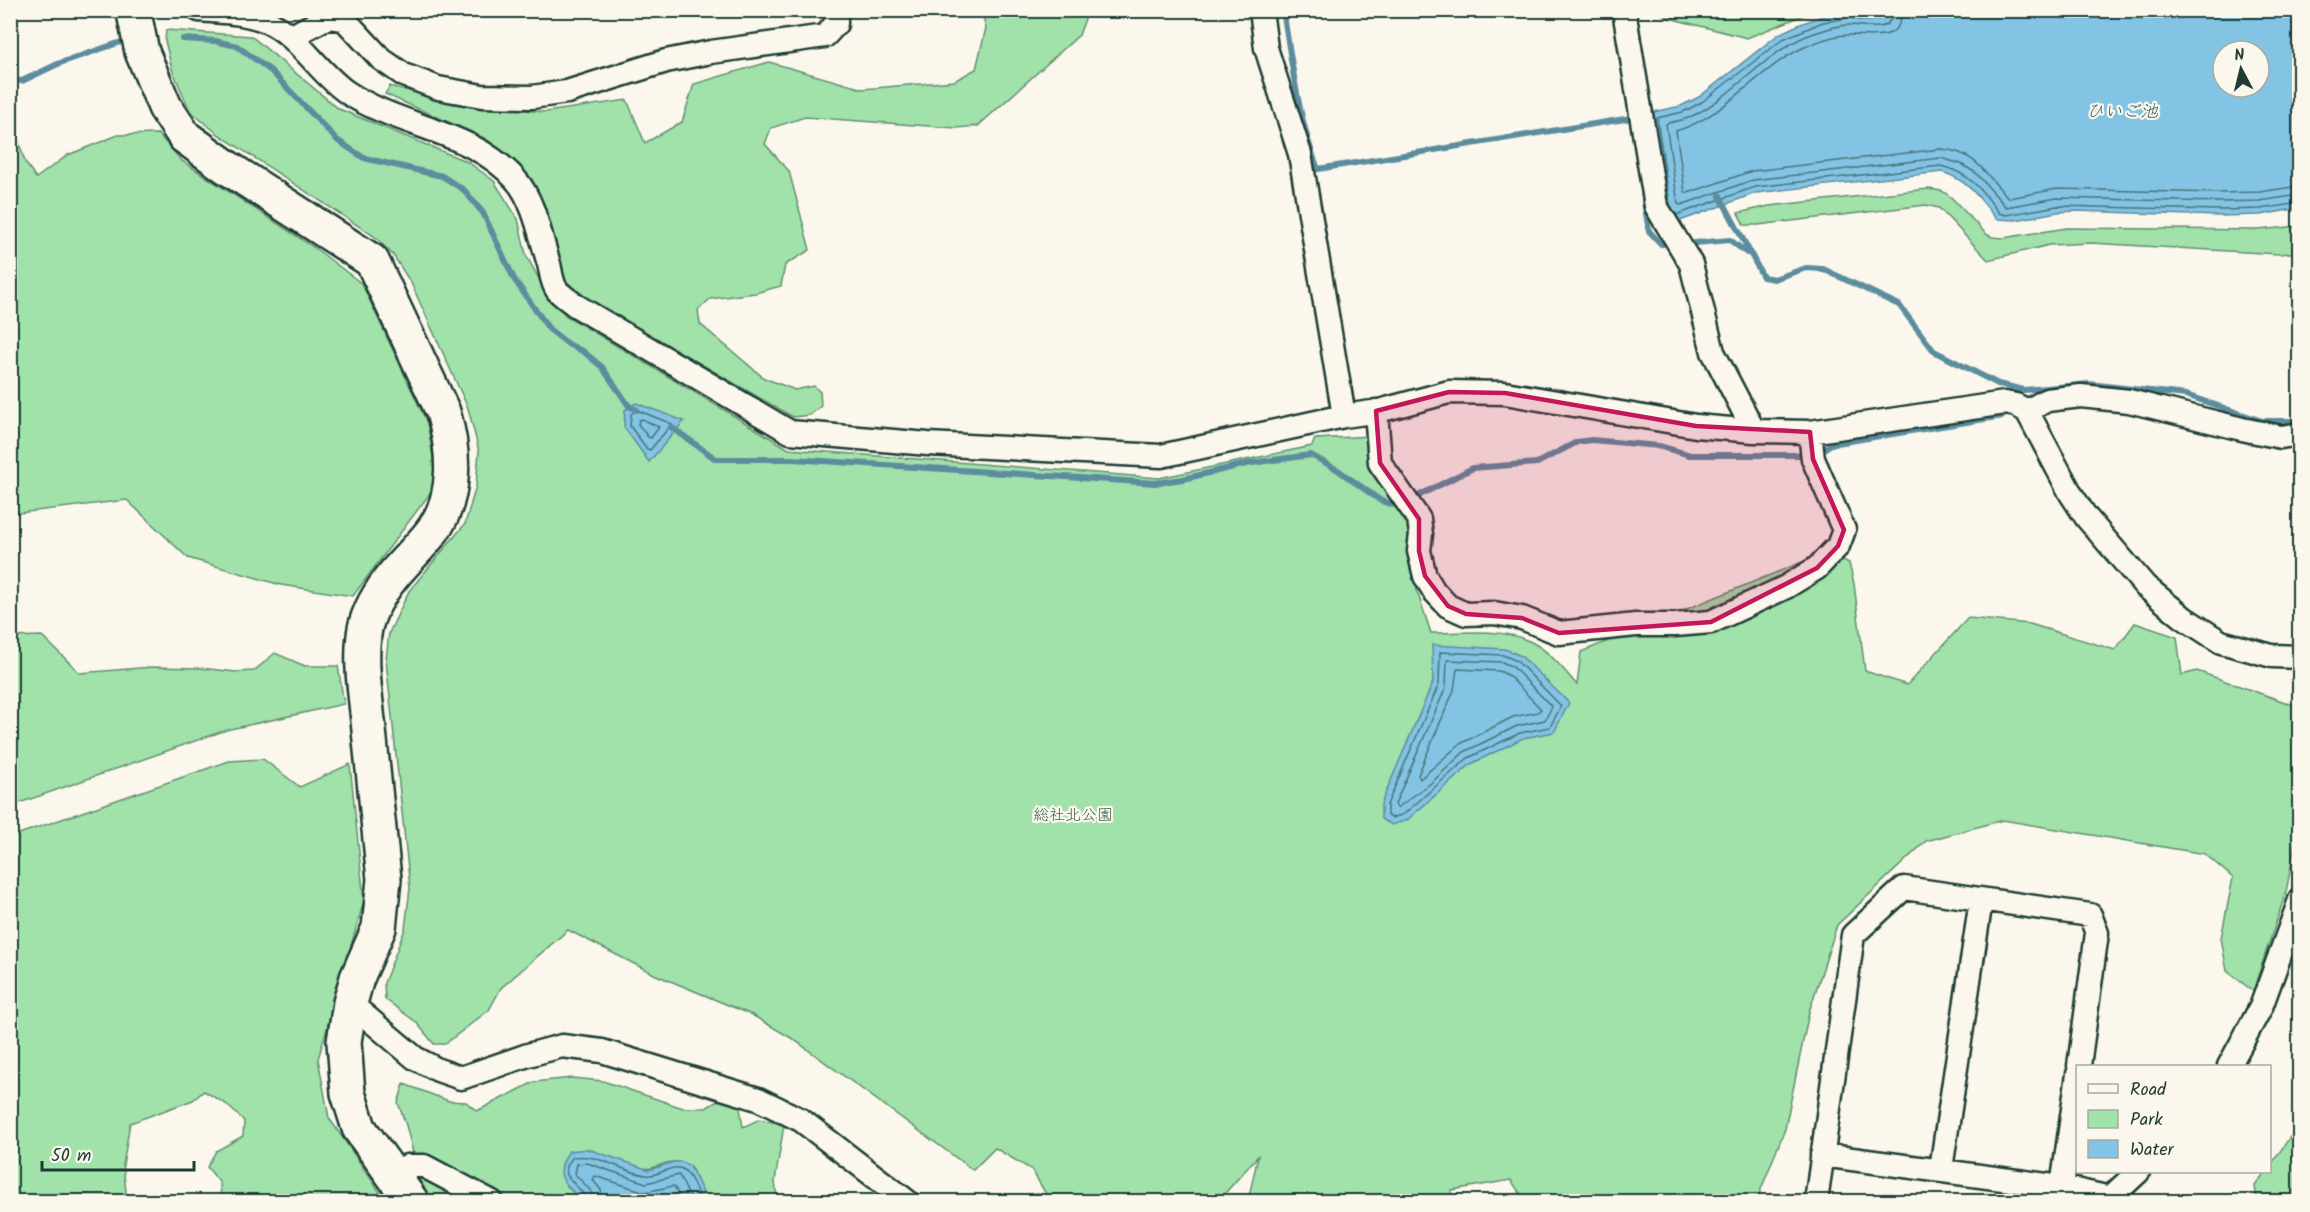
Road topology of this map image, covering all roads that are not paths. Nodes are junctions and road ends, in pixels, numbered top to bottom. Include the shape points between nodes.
1 (199, 10) edge
2 (836, 10) edge
3 (1261, 10) edge
4 (1624, 10) edge
5 (138, 11) edge
6 (290, 37) junction
7 (2016, 407) junction
8 (1376, 411) junction
9 (1344, 416) junction
10 (1754, 431) junction
11 (2300, 434) edge
12 (1811, 446) junction
13 (2300, 657) edge
14 (1981, 900) junction
15 (2300, 900) edge
16 (350, 1003) junction
17 (2079, 1065) edge
18 (2230, 1065) edge
19 (2076, 1088) edge
20 (1822, 1155) junction
21 (1941, 1169) junction
22 (390, 1173) junction
23 (2137, 1173) edge
24 (2062, 1187) junction
25 (2110, 1200) edge
26 (411, 1202) edge
27 (492, 1202) edge
28 (908, 1202) edge
29 (1816, 1202) edge

1 - 6 street via 245,14 268,21
2 - 6 street via 836,24 825,36 666,61 567,93 532,98 482,96 438,88 412,78 381,59 344,19 328,17
3 - 9 street via 1266,48 1300,154
4 - 10 street via 1656,206 1691,264 1713,352
5 - 16 street via 142,52 165,107 185,137 372,261 443,412 449,434 452,470 446,504 434,529 376,598 364,634 364,674 384,888 379,928
6 - 9 street via 331,79 370,106 461,140 496,160 518,182 534,215 556,289 575,305 790,432 928,444 1161,456
7 - 11 street via 2081,396 2129,401 2281,437
7 - 12 street
7 - 13 street via 2086,518 2145,586 2221,642 2272,656
8 - 9 street
8 - 10 street via 1449,392 1505,393 1696,426
8 - 12 street via 1380,463 1419,519 1419,551 1425,576 1434,591 1448,606 1466,614 1522,618 1559,633 1711,622 1786,588 1816,568 1838,546 1844,530
10 - 12 street
14 - 17 street via 2090,915 2097,933
14 - 20 street via 1904,888 1853,934
14 - 21 street
15 - 18 street via 2261,1007
16 - 22 street via 344,1042 348,1093 359,1128
16 - 28 street via 415,1058 461,1078 562,1046 602,1051 758,1099 801,1120
19 - 24 street
20 - 21 street
20 - 29 street
21 - 24 street
22 - 26 street
22 - 27 street via 407,1166 424,1166
23 - 25 street
24 - 25 street

